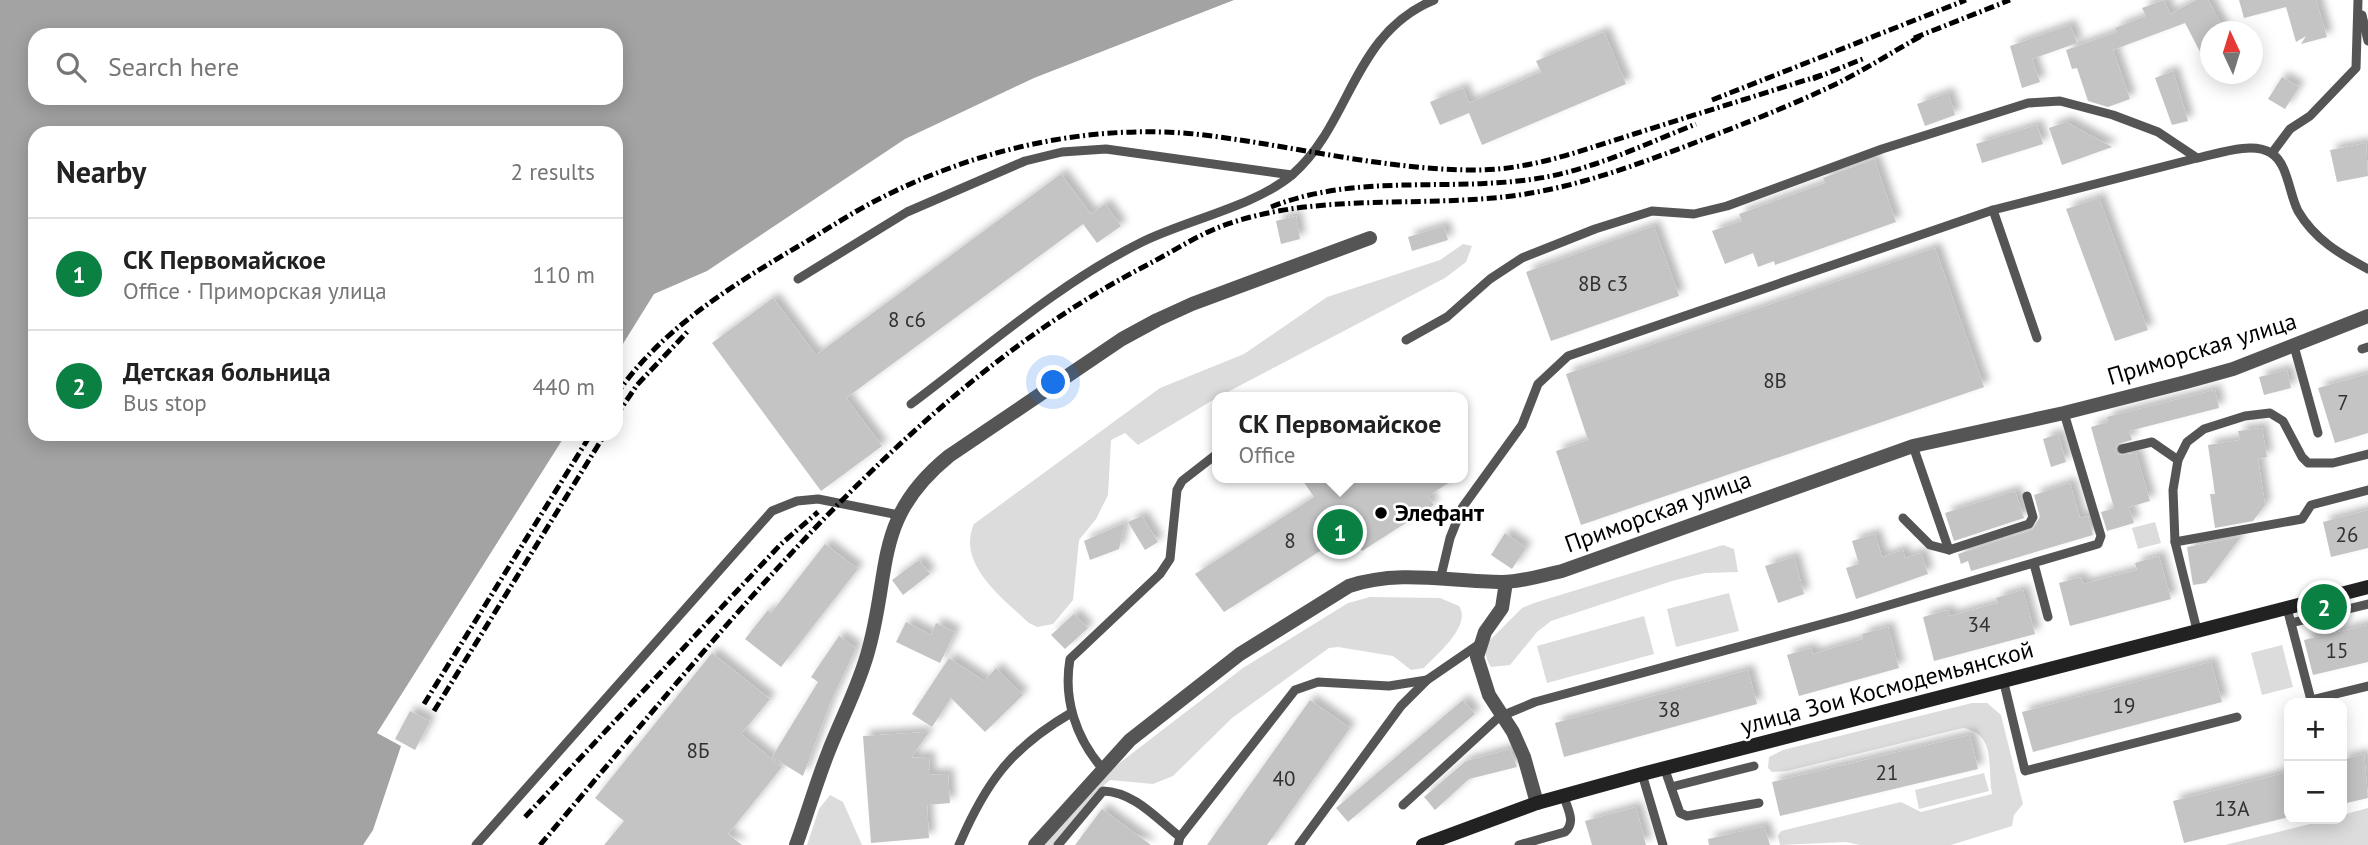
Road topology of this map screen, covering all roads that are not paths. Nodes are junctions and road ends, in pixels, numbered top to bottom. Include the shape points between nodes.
1 (1434, 0) edge
2 (2359, 2) edge
3 (2368, 41) edge
4 (2272, 153) junction
5 (2197, 158) junction
6 (1292, 175) junction
7 (1993, 210) junction
8 (1370, 238) dead end
9 (2368, 269) edge
10 (798, 279) dead end
11 (2368, 316) edge
12 (2037, 338) dead end
13 (1406, 340) dead end
14 (2294, 346) junction
15 (911, 404) dead end
16 (2064, 414) junction
17 (2318, 433) dead end
18 (1913, 446) junction
19 (2122, 449) dead end
20 (2368, 454) edge
21 (1212, 457) edge
22 (2178, 460) junction
23 (2368, 490) edge
24 (2027, 496) dead end
25 (899, 515) junction
26 (1903, 518) dead end
27 (2175, 542) junction
28 (1949, 550) junction
29 (2034, 564) junction
30 (1441, 576) junction
31 (1506, 582) junction
32 (2368, 587) edge
33 (2368, 604) edge
34 (2287, 608) junction
35 (2048, 617) dead end
36 (2291, 623) junction
37 (2197, 630) junction
38 (1478, 645) junction
39 (2003, 679) junction
40 (1427, 680) junction
41 (2368, 686) edge
42 (1071, 713) junction
43 (1502, 715) junction
44 (2237, 717) dead end
45 (1754, 766) dead end
46 (1102, 768) junction
47 (1665, 770) junction
48 (1642, 775) junction
49 (1671, 787) junction
50 (1564, 797) junction
51 (1537, 803) junction
52 (1759, 803) dead end
53 (1403, 805) dead end
54 (1179, 841) edge
55 (1428, 843) edge
56 (476, 845) edge
57 (796, 845) edge
58 (959, 845) edge
59 (1035, 845) edge
60 (1058, 845) edge
61 (1299, 845) edge
62 (1519, 845) edge
63 (1663, 845) edge

1 - 6 lane via 1411,9 1389,28 1313,151
2 - 3 lane
2 - 4 lane via 2356,68 2290,129
4 - 5 lane via 2258,148
4 - 9 lane via 2281,164 2299,212 2319,239
5 - 7 lane
5 - 13 lane via 2158,132 2113,115 2060,101 2028,103 1882,149 1727,206 1694,214 1652,211 1595,229 1522,258 1447,317
6 - 10 lane via 1106,149 1062,152 1025,161 907,212
6 - 15 lane via 1107,261
7 - 12 lane
7 - 30 lane via 1568,356 1538,384 1522,425 1462,508
8 - 25 street via 1192,303 1122,338 949,456 925,478
11 - 14 street, Приморская улица
14 - 16 street, Приморская улица via 2221,372
14 - 17 lane
16 - 18 street, Приморская улица
16 - 29 lane via 2101,539 2098,544
18 - 28 lane
18 - 31 street, Приморская улица via 1562,571
19 - 22 lane via 2152,442
20 - 22 lane via 2333,463 2308,463 2283,421 2270,413 2204,429 2193,435
21 - 42 lane via 1177,490 1170,559 1160,574 1070,659
22 - 27 lane via 2173,490
23 - 27 lane via 2311,505 2302,519
24 - 28 lane via 2033,517 2029,524
25 - 56 lane via 818,499 772,511
25 - 57 street via 886,548 869,649
26 - 28 lane via 1930,545
27 - 37 lane
29 - 35 lane
29 - 43 lane
30 - 31 street, Приморская улица
30 - 46 street, Приморская улица via 1365,581 1337,592 1202,682
31 - 38 street via 1502,608
32 - 34 main road, улица Зои Космодемьянской
33 - 36 lane
34 - 36 lane
34 - 37 main road, улица Зои Космодемьянской
36 - 41 lane via 2311,699
37 - 39 main road, улица Зои Космодемьянской
38 - 40 lane
38 - 43 street via 1480,675
39 - 44 lane via 2025,771
39 - 47 main road, улица Зои Космодемьянской
40 - 54 lane via 1389,686 1318,682 1295,690
40 - 61 lane via 1401,706
42 - 46 lane via 1090,754
42 - 58 lane via 1005,764 977,802
43 - 51 street via 1524,757
43 - 53 lane
45 - 49 lane
46 - 59 street, Приморская улица
47 - 48 main road, улица Зои Космодемьянской
47 - 49 lane
48 - 50 main road, улица Зои Космодемьянской
48 - 63 lane
49 - 52 lane via 1680,813 1687,816
50 - 51 main road, улица Зои Космодемьянской
50 - 62 lane via 1570,827
51 - 55 main road, улица Зои Космодемьянской
54 - 60 lane via 1129,797 1103,791

